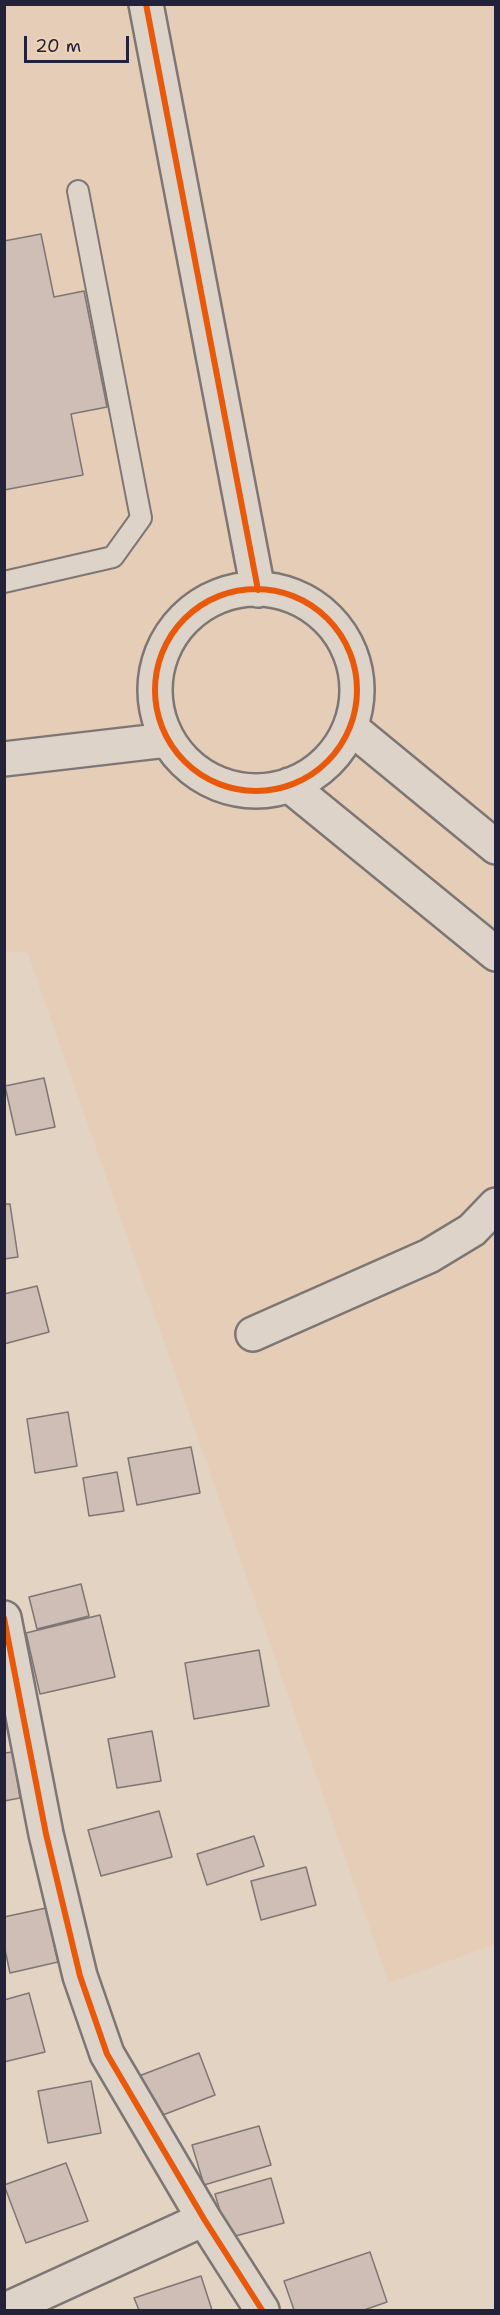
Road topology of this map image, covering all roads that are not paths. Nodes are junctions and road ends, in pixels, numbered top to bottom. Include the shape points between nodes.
1 (146, 4) edge
2 (78, 191) dead end
3 (4, 582) edge
4 (258, 590) junction
5 (350, 727) junction
6 (167, 740) junction
7 (4, 759) edge
8 (289, 785) junction
9 (495, 847) edge
10 (495, 954) edge
11 (495, 1205) edge
12 (253, 1334) dead end
13 (4, 1618) edge
14 (204, 2219) junction
15 (5, 2310) edge
16 (262, 2310) edge

1 - 4 street
2 - 3 lane via 141,518 113,556
4 - 5 street via 300,599 334,625 353,663 357,685
4 - 6 street via 234,592 212,600 192,612 167,642 156,671 155,695
5 - 8 street via 326,762
5 - 9 street
6 - 7 street
6 - 8 street via 194,770 229,788 249,791
8 - 10 street
11 - 12 street via 472,1230 429,1256
13 - 14 street via 46,1834 80,1976 107,2054
14 - 15 street
14 - 16 street

